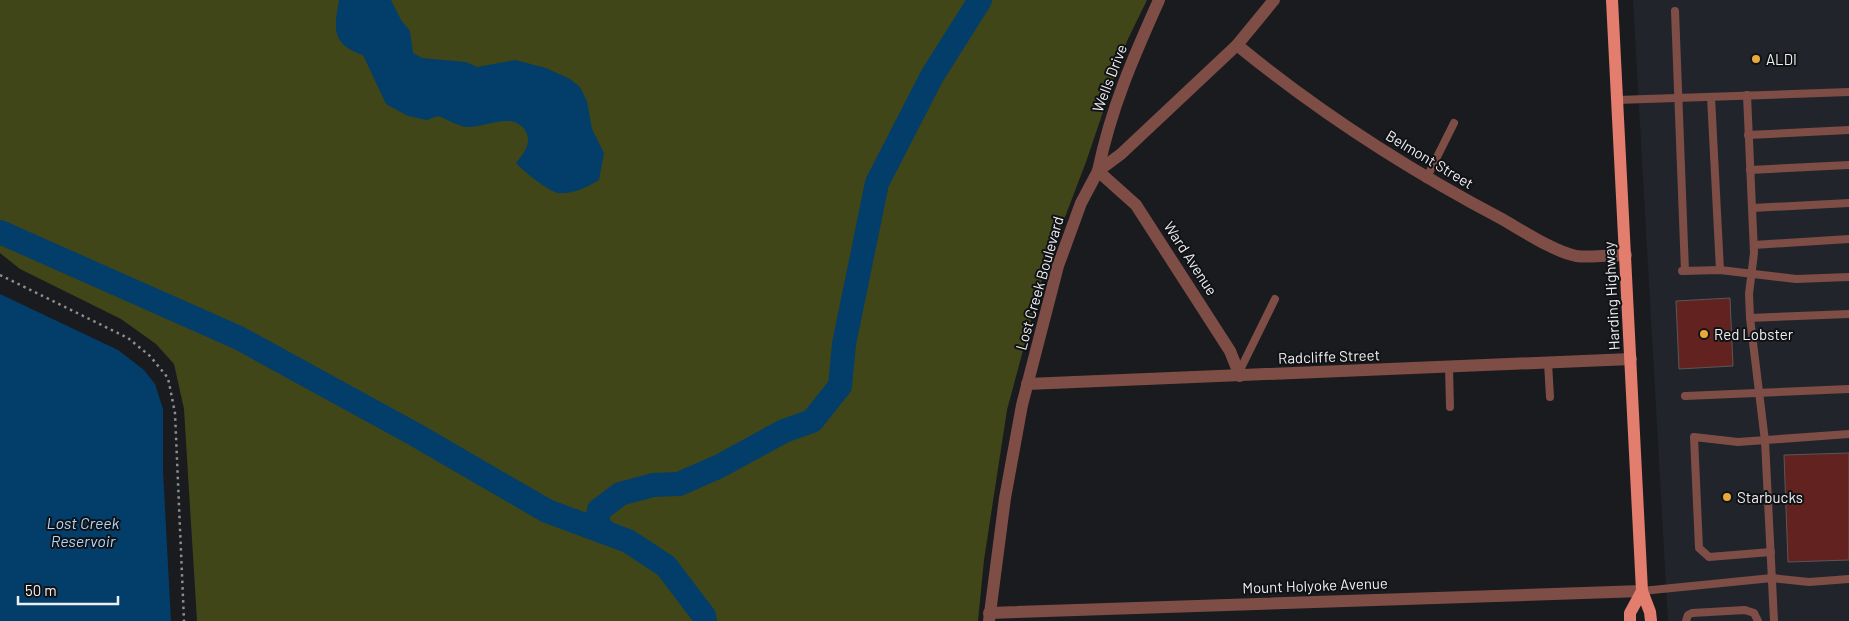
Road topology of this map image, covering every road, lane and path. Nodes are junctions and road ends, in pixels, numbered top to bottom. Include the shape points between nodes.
1 (1159, 0) edge
2 (1274, 0) edge
3 (1612, 0) edge
4 (1675, 11) dead end
5 (1237, 45) junction
6 (1849, 92) edge
7 (1747, 95) junction
8 (1711, 97) junction
9 (1678, 98) junction
10 (1617, 100) junction
11 (1454, 123) dead end
12 (1849, 130) edge
13 (1748, 135) junction
14 (1849, 165) edge
15 (1750, 170) junction
16 (1098, 171) junction
17 (1426, 179) junction
18 (1849, 203) edge
19 (1752, 208) junction
20 (1849, 239) edge
21 (1754, 245) junction
22 (1626, 255) junction
23 (1720, 270) junction
24 (1752, 273) junction
25 (0, 275) edge
26 (1849, 277) edge
27 (1275, 299) dead end
28 (1849, 314) edge
29 (1750, 318) junction
30 (1631, 359) junction
31 (1548, 363) junction
32 (1449, 367) junction
33 (1240, 374) junction
34 (1027, 384) junction
35 (1849, 389) edge
36 (1760, 394) junction
37 (1685, 396) dead end
38 (1550, 397) dead end
39 (1450, 406) dead end
40 (1849, 434) edge
41 (1765, 440) junction
42 (1771, 552) junction
43 (1772, 578) junction
44 (1849, 579) edge
45 (1642, 591) junction
46 (989, 617) edge
47 (184, 621) edge
48 (1630, 621) edge
49 (1651, 621) edge
50 (1686, 621) edge
51 (1758, 621) edge
52 (1774, 621) edge

1 - 16 street, Wells Drive via 1119,90
2 - 5 street, Lost Creek Boulevard
3 - 10 main road, Harding Highway
4 - 9 lane
5 - 16 street, Lost Creek Boulevard
5 - 17 street, Belmont Street via 1326,113
6 - 7 lane
7 - 8 lane
7 - 13 lane
8 - 9 lane
8 - 23 lane
9 - 10 lane
9 - 23 lane via 1682,271
10 - 22 main road, Harding Highway
11 - 17 lane
12 - 13 lane
13 - 15 lane
14 - 15 lane
15 - 19 lane
16 - 33 street, Ward Avenue via 1136,204 1230,351
16 - 34 street, Lost Creek Boulevard via 1081,203 1061,257
17 - 22 street, Belmont Street via 1546,244 1576,256
18 - 19 lane
19 - 21 lane
20 - 21 lane
21 - 24 lane
22 - 30 main road, Harding Highway
23 - 24 lane
24 - 26 lane via 1768,277
24 - 29 lane
25 - 47 path via 128,338 150,356 168,378 174,413
27 - 33 lane
28 - 29 lane
29 - 36 lane
30 - 31 street, Radcliffe Street
30 - 45 main road, Harding Highway
31 - 32 street, Radcliffe Street
31 - 38 lane
32 - 33 street, Radcliffe Street
32 - 39 lane
33 - 34 street, Radcliffe Street
34 - 46 street, Lost Creek Boulevard via 1013,450
35 - 36 lane
36 - 37 lane
36 - 41 lane
40 - 41 lane
41 - 42 lane
41 - 42 lane via 1738,442 1694,437 1697,535 1699,548 1709,557
42 - 43 lane
43 - 44 lane via 1809,582
43 - 45 lane
43 - 52 lane
45 - 46 street, Mount Holyoke Avenue
45 - 48 main road via 1630,613
45 - 49 main road, Harding Highway
50 - 51 lane via 1692,613 1748,610 1756,615

